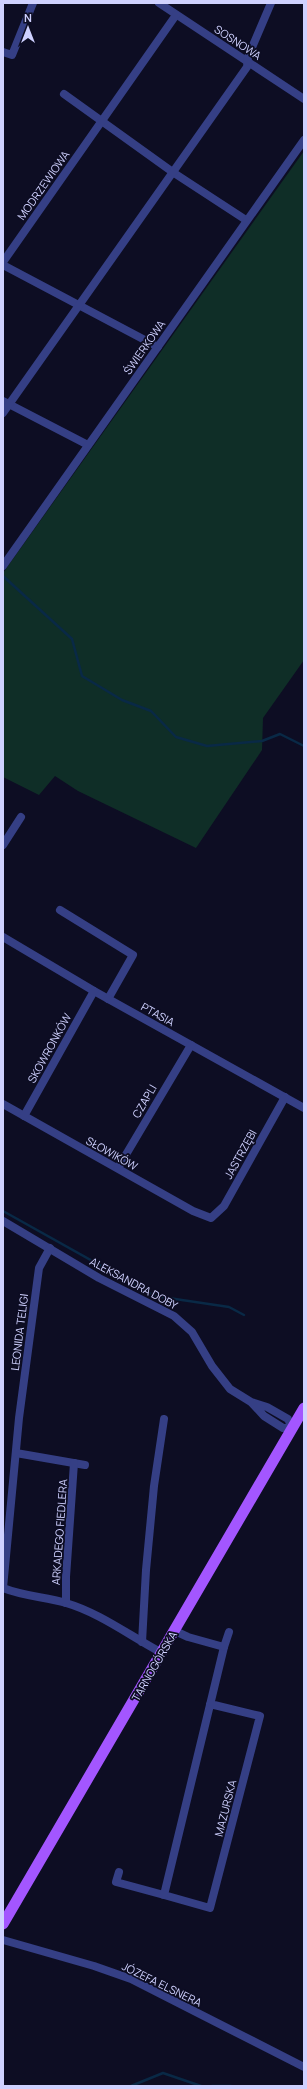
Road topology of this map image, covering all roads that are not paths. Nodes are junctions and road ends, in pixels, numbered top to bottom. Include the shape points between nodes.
1 (33, 3) edge
2 (159, 3) edge
3 (271, 3) edge
4 (169, 6) edge
5 (176, 15) junction
6 (3, 52) edge
7 (248, 62) junction
8 (64, 94) dead end
9 (304, 99) edge
10 (102, 122) junction
11 (304, 140) edge
12 (174, 172) junction
13 (246, 220) junction
14 (3, 262) edge
15 (3, 265) edge
16 (80, 307) junction
17 (158, 347) junction
18 (6, 403) edge
19 (3, 413) edge
20 (88, 445) junction
21 (3, 566) edge
22 (20, 817) dead end
23 (3, 845) edge
24 (60, 910) dead end
25 (3, 937) edge
26 (94, 991) junction
27 (108, 999) junction
28 (191, 1045) junction
29 (285, 1097) junction
30 (3, 1104) edge
31 (304, 1108) edge
32 (24, 1116) junction
33 (118, 1168) junction
34 (211, 1218) joint
35 (3, 1221) edge
36 (50, 1248) junction
37 (304, 1408) edge
38 (164, 1419) dead end
39 (292, 1428) junction
40 (16, 1453) junction
41 (74, 1463) junction
42 (85, 1464) dead end
43 (3, 1588) edge
44 (66, 1603) junction
45 (174, 1631) junction
46 (229, 1632) dead end
47 (142, 1642) junction
48 (224, 1647) junction
49 (162, 1653) junction
50 (210, 1704) junction
51 (118, 1872) dead end
52 (164, 1895) junction
53 (3, 1924) edge
54 (3, 1940) edge
55 (304, 2067) edge

1 - 6 street via 12,55
2 - 4 street, SOSNOWA
3 - 7 street
4 - 5 street, SOSNOWA
5 - 7 street, SOSNOWA
5 - 10 street, MODRZEWIOWA
7 - 9 street, SOSNOWA
7 - 12 street via 247,68
8 - 10 street
10 - 12 street
10 - 14 street, MODRZEWIOWA
11 - 13 street, ŚWIERKOWA
12 - 13 street
12 - 16 street
13 - 17 street, ŚWIERKOWA
15 - 16 street
16 - 17 street
16 - 18 street
17 - 20 street, ŚWIERKOWA
18 - 19 street
18 - 20 street
20 - 21 street, ŚWIERKOWA
22 - 23 street
24 - 27 street via 133,955
25 - 26 street, PTASIA
26 - 27 street, PTASIA
26 - 32 street, SKOWRONKÓW
27 - 28 street, PTASIA
28 - 29 street, PTASIA
28 - 33 street, CZAPLI
29 - 31 street, PTASIA
29 - 34 street, JASTRZĘBI via 224,1206
30 - 32 street, SŁOWIKÓW
32 - 33 street, SŁOWIKÓW
33 - 34 street, SŁOWIKÓW via 193,1211
35 - 36 street, ALEKSANDRA DOBY
36 - 39 street, ALEKSANDRA DOBY via 99,1278 174,1316 192,1332 220,1378 230,1389 288,1419
36 - 40 street, LEONIDA TELIGI via 39,1268
37 - 39 main road, TARNOGÓRSKA
38 - 47 street via 154,1486
39 - 45 main road, TARNOGÓRSKA
40 - 41 street
40 - 43 street, LEONIDA TELIGI
41 - 42 street
41 - 44 street, ARKADEGO FIEDLERA
43 - 44 street
44 - 47 street via 91,1612
45 - 48 street
45 - 49 main road, TARNOGÓRSKA
46 - 48 street
47 - 49 street
48 - 50 street
49 - 53 main road, TARNOGÓRSKA
50 - 52 street
50 - 52 street, MAZURSKA via 260,1716 210,1908
51 - 52 street, MAZURSKA via 116,1882
54 - 55 street, JÓZEFA ELSNERA via 94,1966 131,1980

